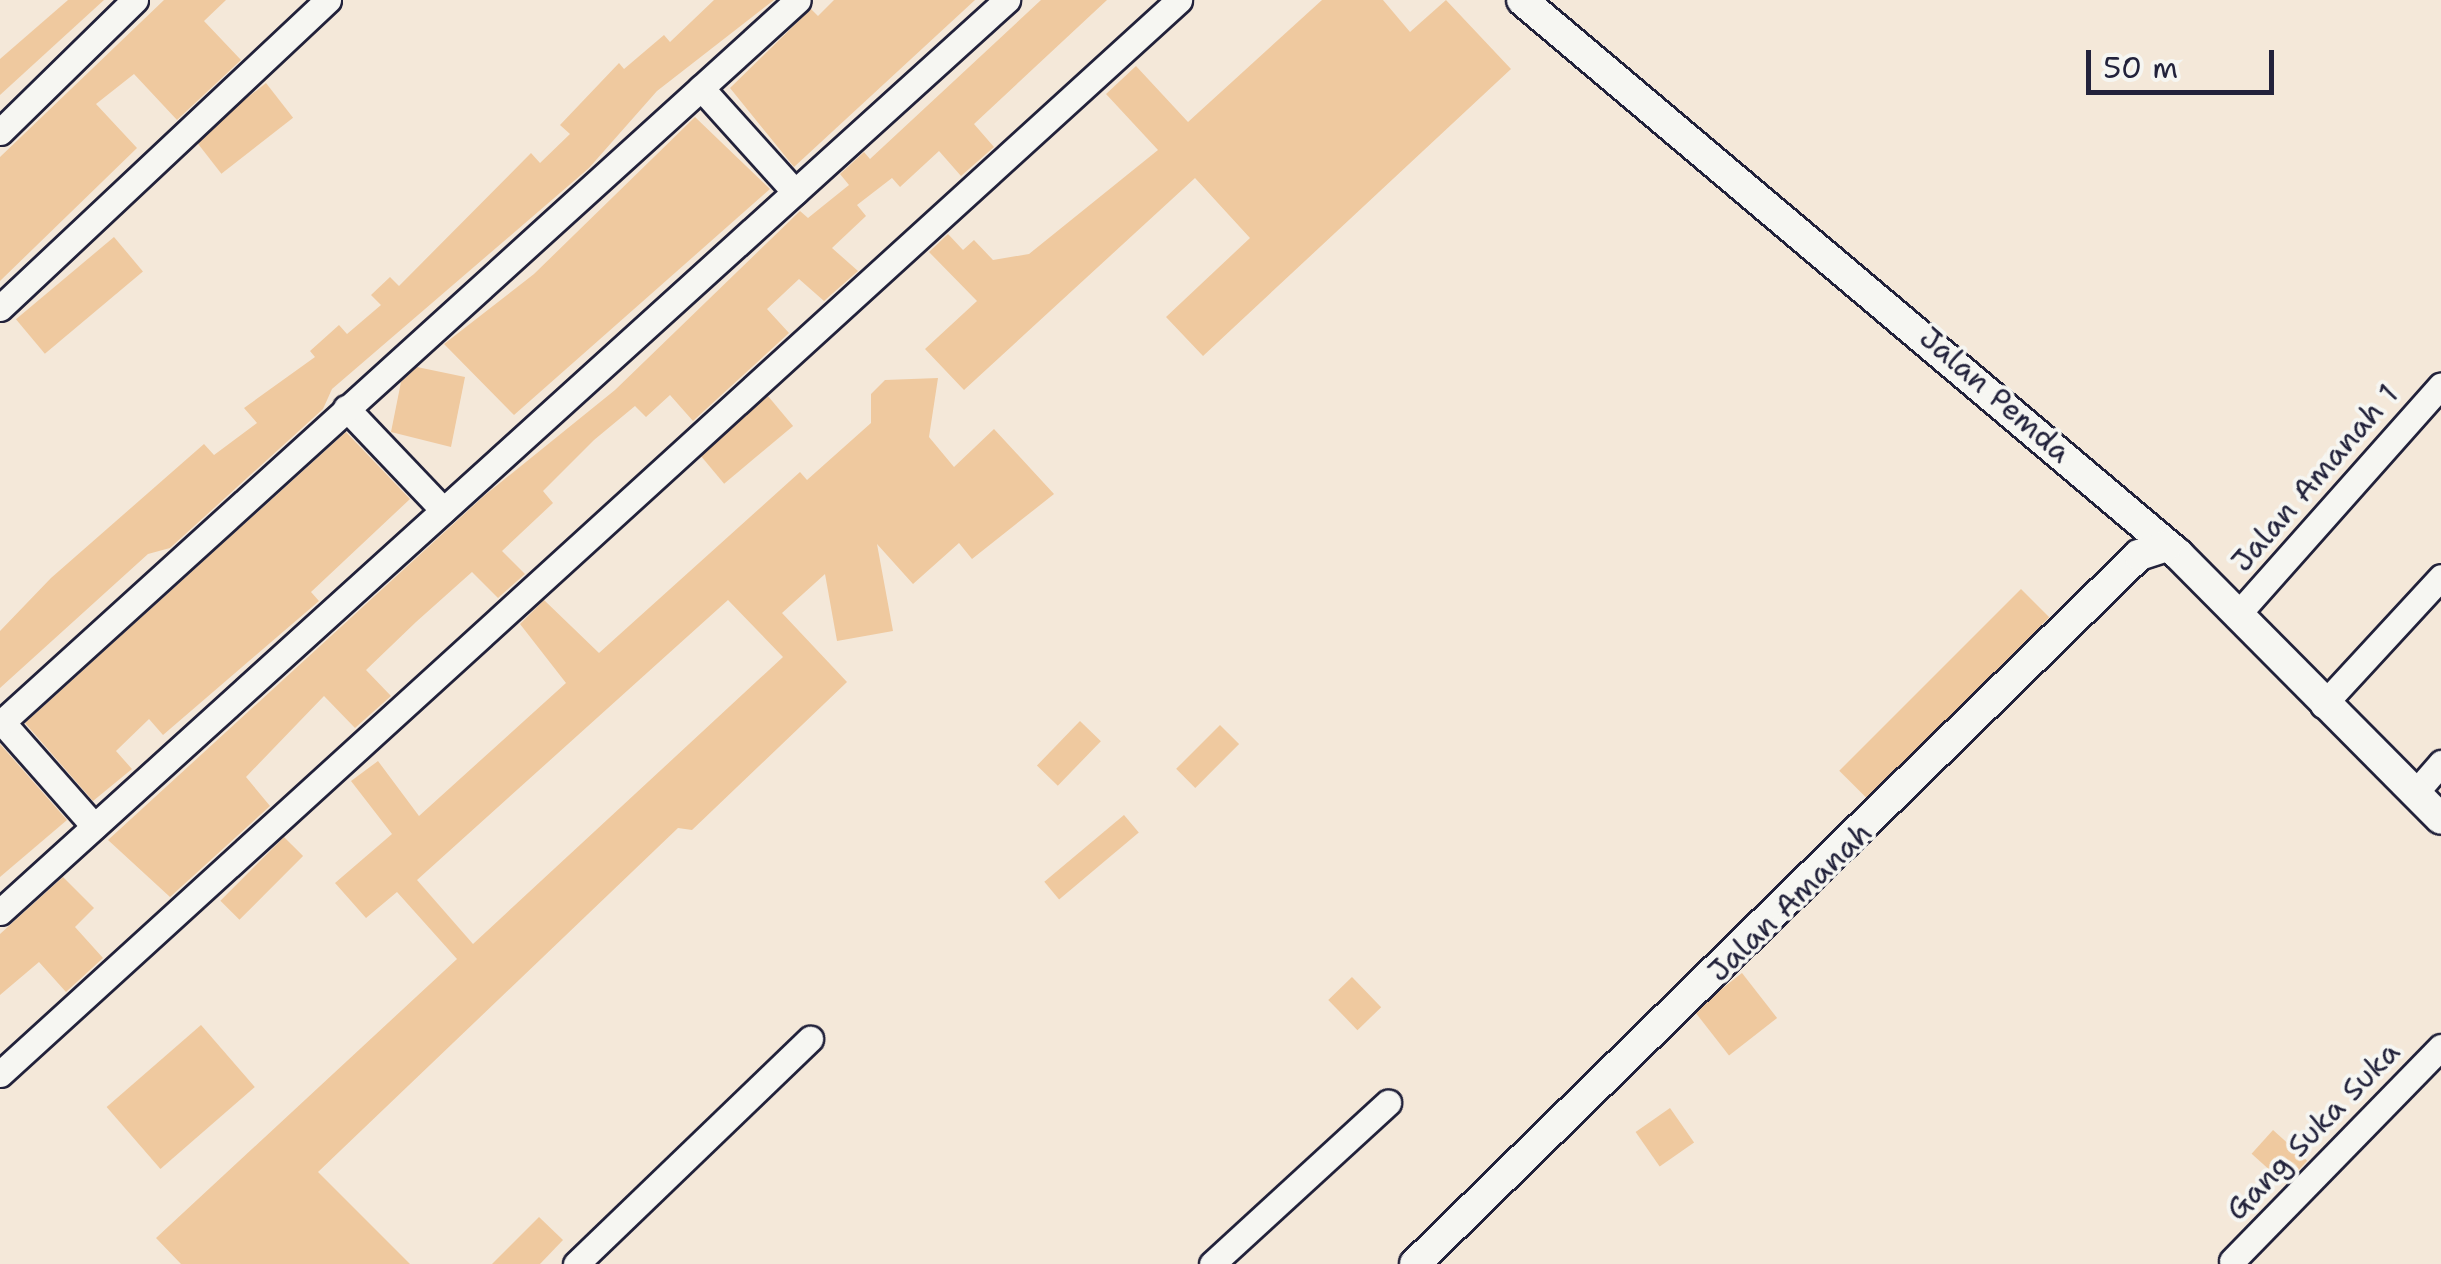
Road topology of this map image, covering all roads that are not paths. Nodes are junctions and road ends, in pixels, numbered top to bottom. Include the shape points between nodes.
1 (135, 0) edge
2 (328, 0) edge
3 (798, 0) edge
4 (1007, 0) edge
5 (1179, 0) edge
6 (1522, 0) edge
7 (700, 88) junction
8 (0, 132) edge
9 (795, 192) junction
10 (0, 308) edge
11 (2441, 384) edge
12 (346, 408) junction
13 (444, 510) junction
14 (2166, 546) junction
15 (2441, 577) edge
16 (2237, 616) junction
17 (2323, 705) junction
18 (1, 723) edge
19 (2441, 763) edge
20 (2414, 793) junction
21 (2441, 819) edge
22 (94, 826) junction
23 (0, 912) edge
24 (810, 1039) dead end
25 (2441, 1047) edge
26 (0, 1074) edge
27 (1388, 1102) dead end
28 (2232, 1261) dead end
29 (576, 1264) edge
30 (1212, 1264) edge
31 (1415, 1264) edge

1 - 8 street
2 - 10 street
3 - 7 street
4 - 9 street
5 - 26 street
6 - 14 street, Jalan Pemda via 1837,258
7 - 9 street
7 - 12 street
9 - 13 street
11 - 16 street, Jalan Amanah 1
12 - 13 street
12 - 18 street
13 - 22 street
14 - 16 street, Jalan Pemda
14 - 31 street, Jalan Amanah via 2140,555
15 - 17 street
16 - 17 street, Jalan Pemda
17 - 20 street, Jalan Pemda
18 - 22 street
19 - 20 street
20 - 21 street, Jalan Pemda
22 - 23 street
24 - 29 street
25 - 28 street, Gang Suka Suka
27 - 30 street

